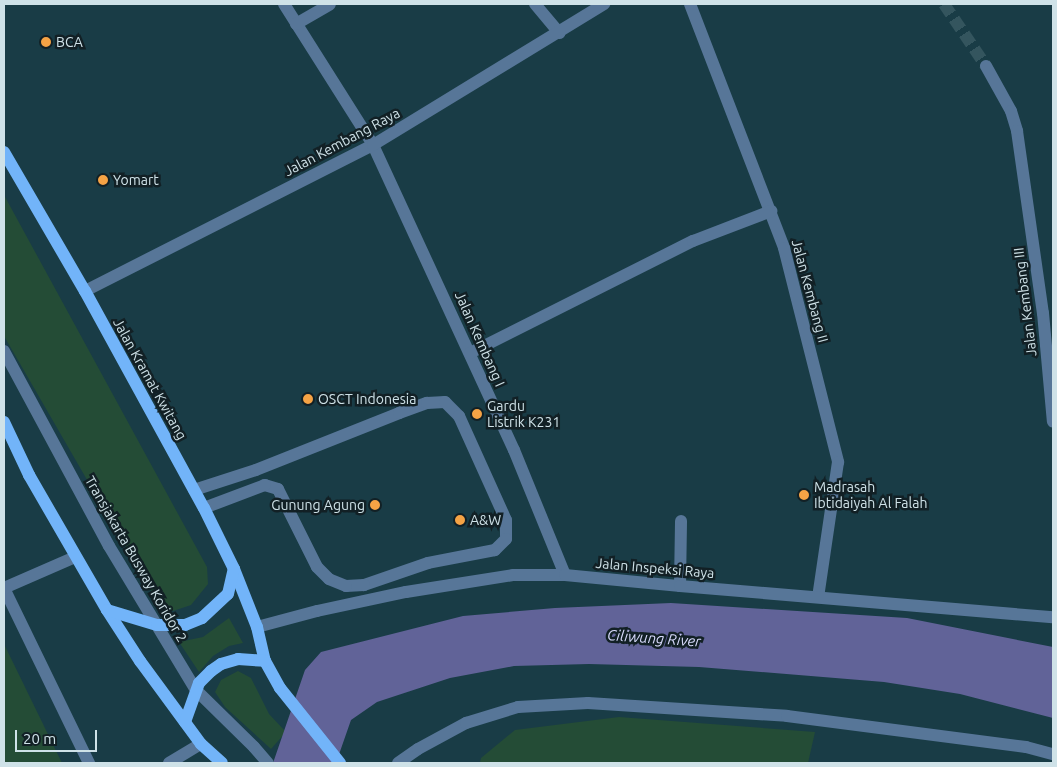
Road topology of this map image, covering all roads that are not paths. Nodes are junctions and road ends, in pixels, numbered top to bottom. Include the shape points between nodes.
1 (284, 4) edge
2 (330, 4) edge
3 (535, 4) edge
4 (604, 4) edge
5 (690, 4) edge
6 (296, 24) junction
7 (559, 33) junction
8 (986, 66) tunnel mouth
9 (373, 145) junction
10 (4, 152) edge
11 (771, 211) junction
12 (85, 291) junction
13 (1048, 312) edge
14 (4, 351) edge
15 (470, 354) junction
16 (4, 422) edge
17 (1053, 422) edge
18 (194, 490) junction
19 (204, 508) junction
20 (681, 521) dead end
21 (75, 557) junction
22 (234, 569) junction
23 (566, 574) junction
24 (680, 586) junction
25 (4, 588) edge
26 (818, 597) junction
27 (107, 610) junction
28 (1053, 617) edge
29 (157, 626) junction
30 (257, 627) junction
31 (265, 661) junction
32 (196, 690) junction
33 (185, 722) junction
34 (201, 744) junction
35 (1053, 754) edge
36 (89, 763) edge
37 (169, 763) edge
38 (222, 763) edge
39 (268, 763) edge
40 (340, 763) edge
41 (398, 763) edge

1 - 6 street, Jalan Kembang I
2 - 6 street
3 - 7 street
4 - 7 street, Jalan Kembang Raya
5 - 11 street, Jalan Kembang II
6 - 9 street, Jalan Kembang I
7 - 9 street, Jalan Kembang Raya
8 - 13 street, Jalan Kembang III via 1011,111 1017,130
9 - 12 street, Jalan Kembang Raya
9 - 15 street, Jalan Kembang I
10 - 12 main road, Jalan Kramat Kwitang
11 - 15 street via 694,241
11 - 26 street, Jalan Kembang II via 784,248 838,462
12 - 18 main road, Jalan Kramat Kwitang
13 - 17 street, Jalan Kembang III
14 - 29 street, Transjakarta Busway Koridor 2 via 60,459
15 - 23 street, Jalan Kembang I
16 - 21 main road via 29,475
18 - 19 main road, Jalan Kramat Kwitang
18 - 19 street via 256,470 427,403 445,402 459,416 506,520 506,539 495,550 428,563 364,585 346,586 329,579 317,567 278,489 265,485
19 - 22 main road, Jalan Kramat Kwitang
20 - 24 street
21 - 25 street
21 - 27 main road
22 - 29 main road via 228,594 202,618 185,625
22 - 30 main road, Jalan Kramat Kwitang
23 - 24 street, Jalan Inspeksi Raya
23 - 30 street, Jalan Inspeksi Raya via 513,575 406,592
24 - 26 street, Jalan Inspeksi Raya
25 - 36 street
26 - 28 street, Jalan Inspeksi Raya
27 - 29 main road
27 - 33 main road
29 - 32 street, Transjakarta Busway Koridor 2
30 - 31 main road, Jalan Kramat Kwitang
31 - 32 main road via 238,659 221,664 199,683
31 - 40 main road, Jalan Kramat Kwitang via 280,688
32 - 33 main road
32 - 39 street, Transjakarta Busway Koridor 2
33 - 34 main road
34 - 37 street
34 - 38 main road
35 - 41 street via 1026,747 787,716 588,703 518,707 466,723

